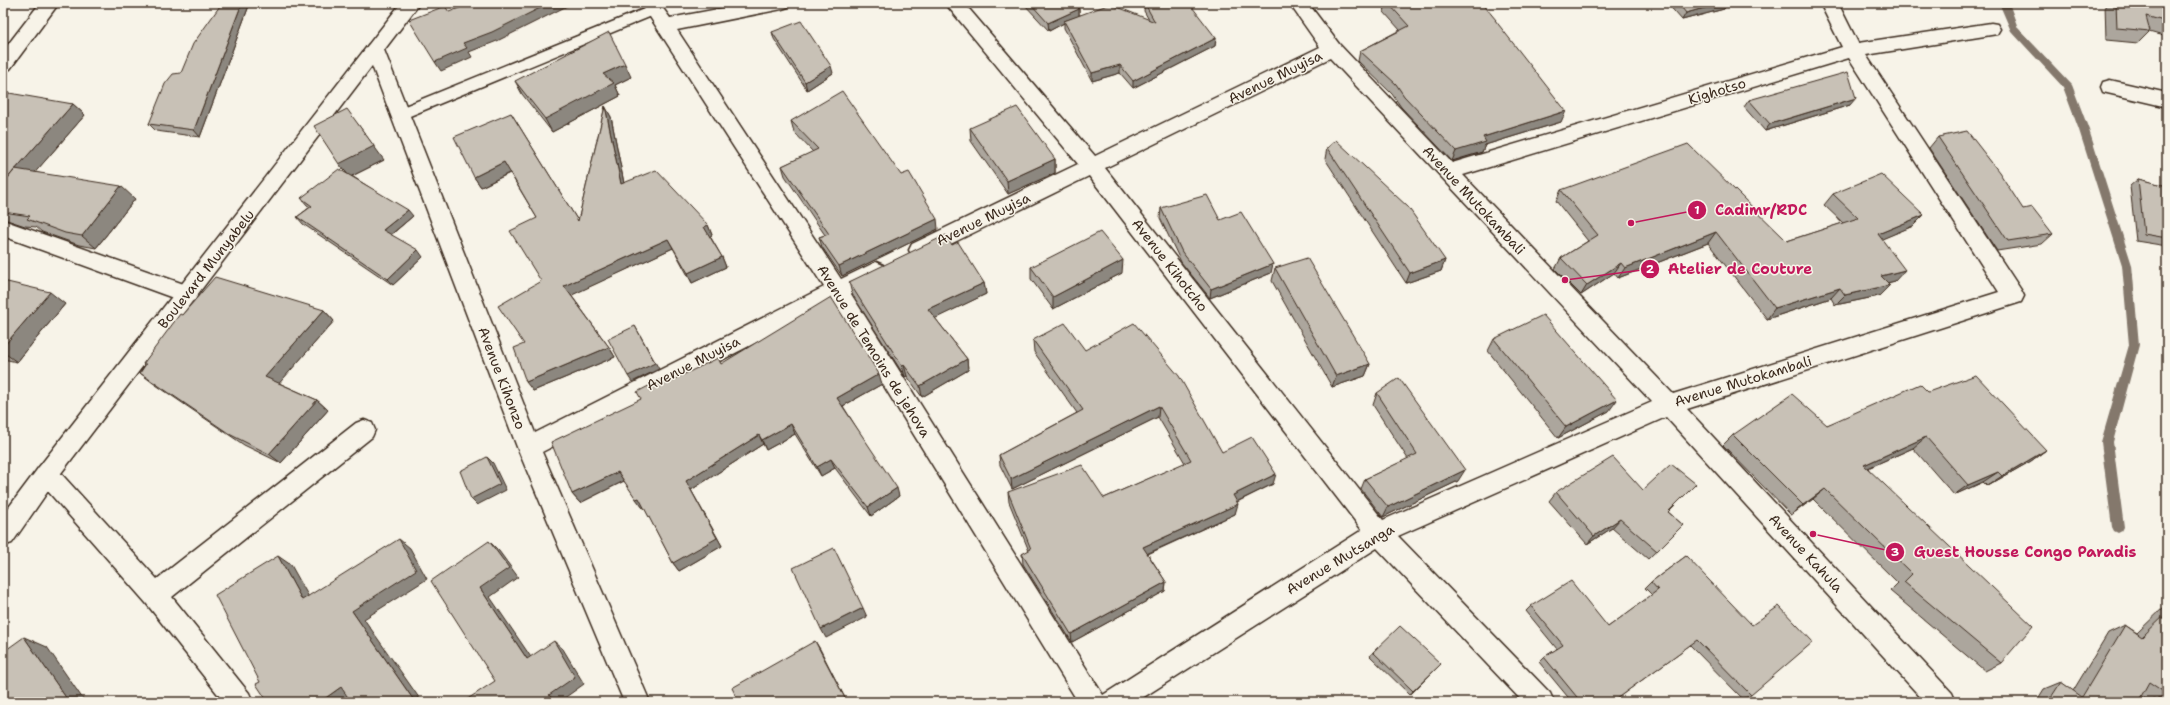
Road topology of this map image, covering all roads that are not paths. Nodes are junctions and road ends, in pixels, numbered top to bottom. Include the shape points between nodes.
1 (50, 3) edge
2 (411, 3) edge
3 (782, 3) edge
4 (954, 3) edge
5 (1298, 3) edge
6 (1829, 3) edge
7 (656, 13) edge
8 (1991, 29) dead end
9 (1332, 49) junction
10 (375, 50) junction
11 (1854, 50) junction
12 (3, 64) edge
13 (2110, 87) dead end
14 (2167, 100) edge
15 (400, 114) junction
16 (1092, 166) junction
17 (1447, 172) junction
18 (3, 228) edge
19 (837, 290) junction
20 (187, 294) junction
21 (1669, 405) junction
22 (364, 430) dead end
23 (529, 446) junction
24 (47, 474) junction
25 (1379, 533) junction
26 (3, 535) edge
27 (155, 595) junction
28 (240, 702) edge
29 (637, 702) edge
30 (1093, 702) edge
31 (1113, 702) edge
32 (1541, 702) edge
33 (1943, 702) edge

1 - 12 street
2 - 10 street, Boulevard Munyabelu
3 - 7 street
4 - 16 street, Avenue Kihotcho
5 - 9 street, Avenue Mutokambali
6 - 11 street
7 - 15 lane
7 - 19 street, Avenue de Temoins de jehova
8 - 11 street, Kighotso
9 - 16 street, Avenue Muyisa
9 - 17 street, Avenue Mutokambali
10 - 15 street, Avenue Kihonzo
10 - 20 street, Boulevard Munyabelu
11 - 17 street, Kighotso
11 - 21 street, Avenue Mutokambali via 2013,296
13 - 14 street
15 - 23 street, Avenue Kihonzo
16 - 19 street, Avenue Muyisa
16 - 25 street, Avenue Kihotcho
17 - 21 street, Avenue Mutokambali
18 - 20 street
19 - 23 street, Avenue Muyisa
19 - 30 street, Avenue de Temoins de jehova
20 - 24 street, Boulevard Munyabelu
21 - 25 street, Avenue Mutsanga
21 - 33 street, Avenue Kahula
22 - 27 street
23 - 29 street, Avenue Kihonzo
24 - 26 street, Boulevard Munyabelu
24 - 27 street
25 - 31 street, Avenue Mutsanga
25 - 32 street, Avenue Kihotcho
27 - 28 street

